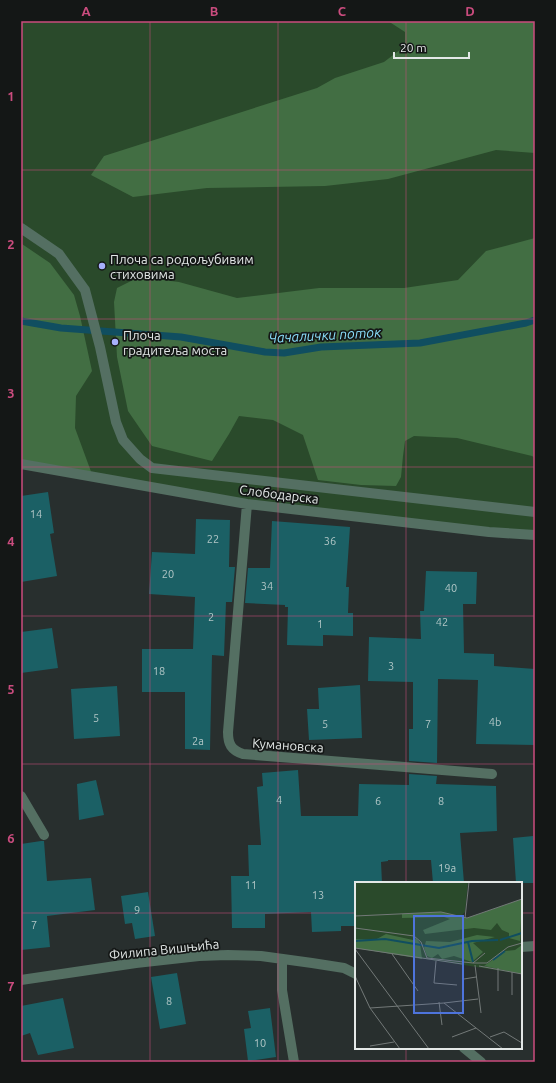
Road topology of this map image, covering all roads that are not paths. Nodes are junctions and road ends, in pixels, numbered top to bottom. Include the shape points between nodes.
1 (21, 228) edge
2 (21, 464) edge
3 (247, 504) junction
4 (535, 512) edge
5 (535, 535) edge
6 (492, 774) dead end
7 (21, 796) edge
8 (44, 835) dead end
9 (535, 946) edge
10 (522, 947) edge
11 (282, 959) junction
12 (355, 967) edge
13 (344, 968) junction
14 (355, 974) edge
15 (21, 980) edge
16 (465, 1049) edge
17 (294, 1062) edge
18 (481, 1062) edge

1 - 4 street via 59,254 86,290 116,422 123,440 152,468
2 - 3 street, Слободарска
3 - 5 street, Слободарска
3 - 6 street, Кумановска via 228,732 228,741 232,748 243,754
7 - 8 street
9 - 10 street
11 - 13 street, Филипа Вишњића
11 - 15 street, Филипа Вишњића via 261,956 198,956
11 - 17 street via 282,990
12 - 13 street
13 - 14 street, Филипа Вишњића
16 - 18 street

